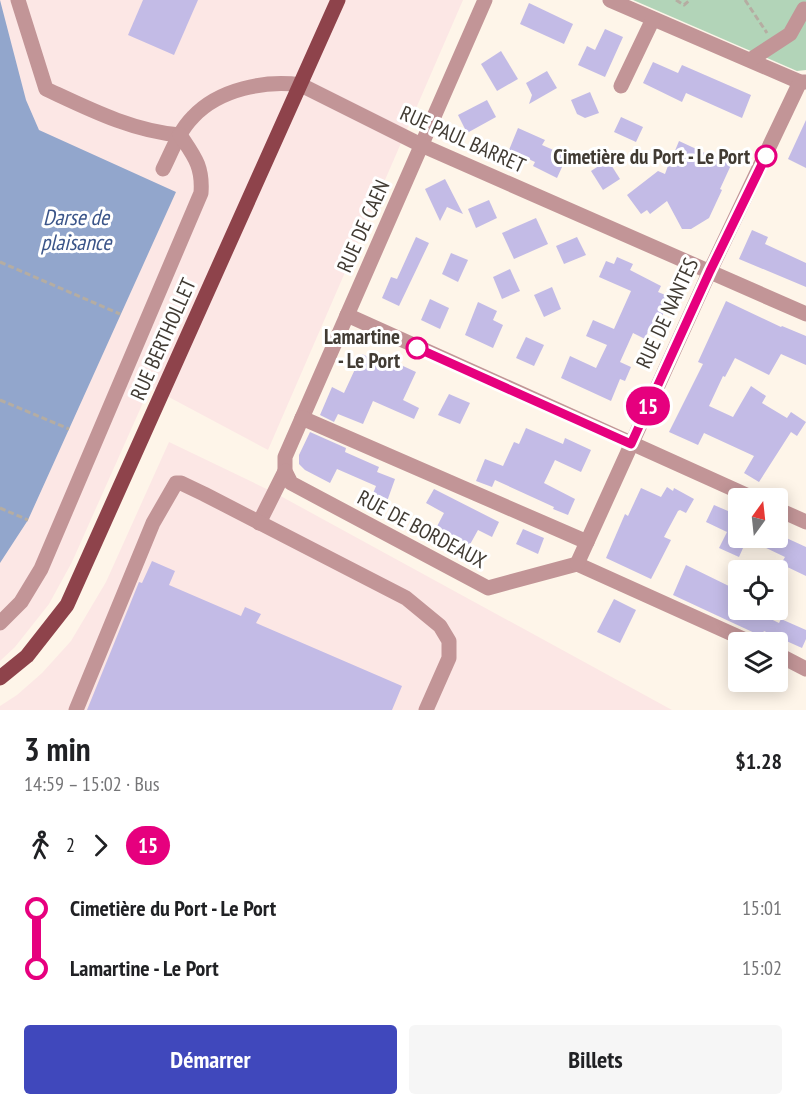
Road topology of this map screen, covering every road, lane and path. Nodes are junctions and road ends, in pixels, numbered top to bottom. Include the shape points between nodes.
1 (18, 0) edge
2 (338, 0) edge
3 (485, 0) edge
4 (610, 0) edge
5 (676, 0) edge
6 (690, 0) edge
7 (745, 0) edge
8 (804, 9) dead end
9 (653, 19) junction
10 (775, 44) junction
11 (750, 60) junction
12 (803, 82) edge
13 (301, 85) junction
14 (621, 86) dead end
15 (180, 135) junction
16 (421, 145) junction
17 (163, 169) dead end
18 (0, 262) edge
19 (710, 271) junction
20 (806, 314) edge
21 (120, 315) dead end
22 (347, 315) junction
23 (0, 400) edge
24 (302, 418) junction
25 (69, 429) dead end
26 (631, 444) junction
27 (285, 471) junction
28 (730, 488) edge
29 (0, 508) edge
30 (788, 514) edge
31 (28, 520) dead end
32 (806, 522) edge
33 (259, 523) junction
34 (587, 542) junction
35 (577, 564) junction
36 (0, 623) edge
37 (728, 632) edge
38 (788, 660) edge
39 (806, 669) edge
40 (0, 678) edge
41 (76, 710) edge
42 (426, 710) edge

1 - 15 street via 46,89 113,119 157,133
2 - 13 main road, RUE BERTHOLLET
3 - 16 street, RUE DE CAEN
4 - 9 street
5 - 6 path via 684,5
7 - 10 path
8 - 10 street via 790,34
9 - 11 street
9 - 14 street
10 - 11 street
11 - 12 street
12 - 19 street, RUE DE NANTES
13 - 15 street via 280,82 216,99 193,116
13 - 16 street, RUE PAUL BARRET
13 - 40 main road, RUE BERTHOLLET via 67,605 27,656
15 - 17 street
15 - 36 street via 198,162 201,193 41,568 21,602
16 - 19 street, RUE PAUL BARRET
16 - 22 street, RUE DE CAEN
18 - 21 path
19 - 20 street, RUE PAUL BARRET
19 - 26 street, RUE DE NANTES
22 - 24 street, RUE DE CAEN
22 - 26 street
23 - 25 path
24 - 27 street, RUE DE CAEN via 285,457
24 - 34 street
26 - 28 street
26 - 34 street, RUE DE NANTES
27 - 33 street, RUE DE CAEN
27 - 35 street, RUE DE BORDEAUX via 291,483 488,588
29 - 31 path
30 - 32 street
33 - 41 street via 176,483 153,523
33 - 42 street via 406,598 440,626 449,641 448,658
34 - 35 street, RUE DE NANTES
35 - 37 street
38 - 39 street

